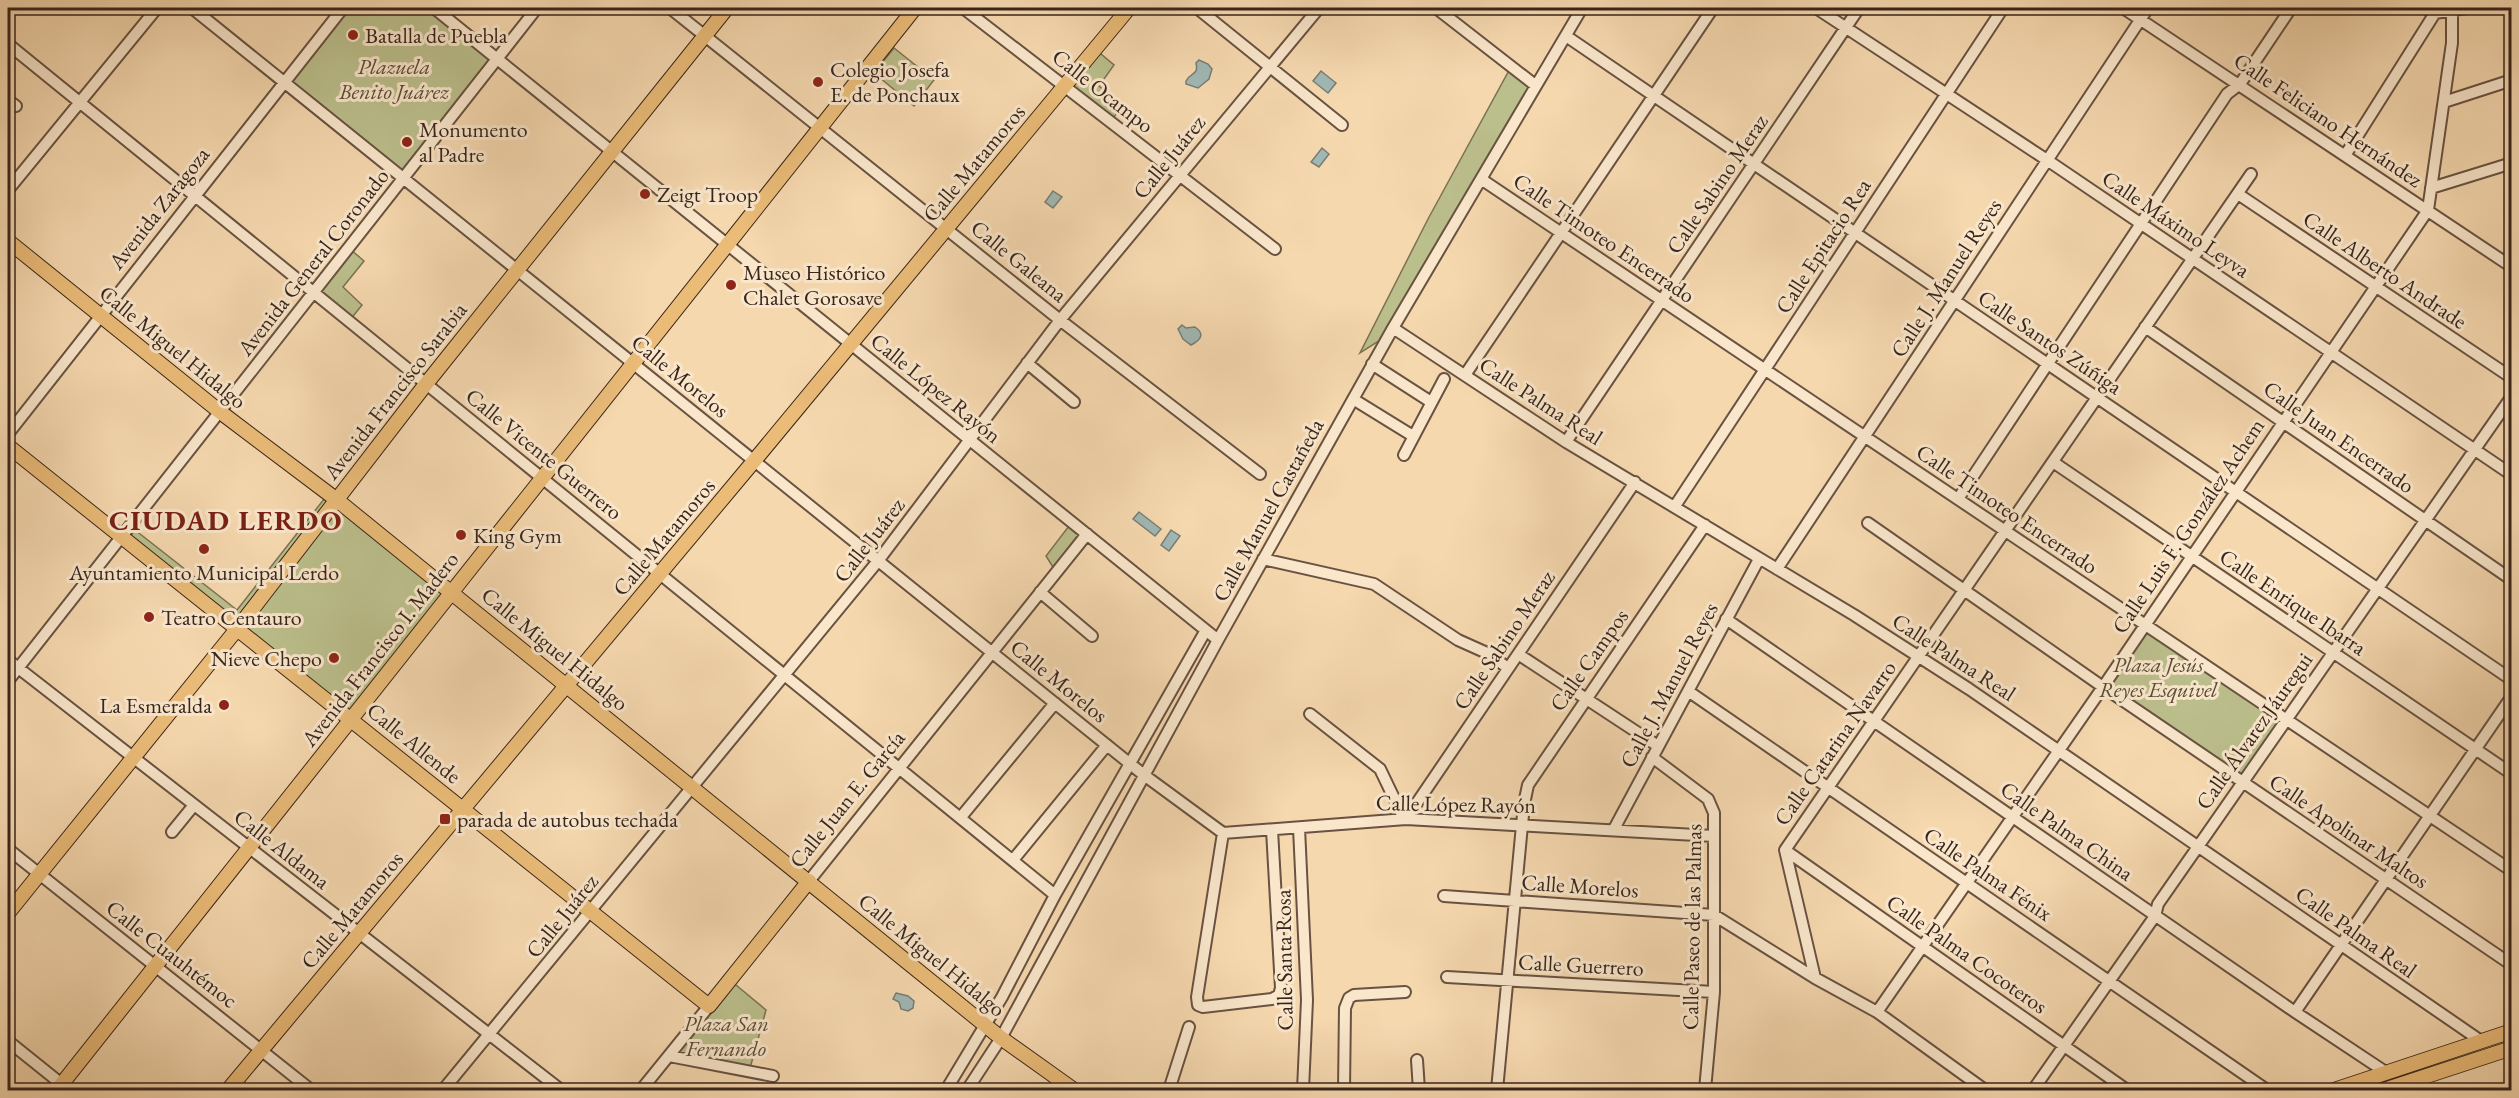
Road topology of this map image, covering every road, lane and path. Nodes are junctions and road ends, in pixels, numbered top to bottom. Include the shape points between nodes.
1 (157, 8) edge
2 (192, 8) edge
3 (343, 8) edge
4 (434, 8) edge
5 (537, 8) edge
6 (670, 8) edge
7 (727, 8) edge
8 (963, 8) edge
9 (1129, 8) edge
10 (1197, 8) edge
11 (1318, 8) edge
12 (1436, 8) edge
13 (1582, 8) edge
14 (1713, 8) edge
15 (1816, 8) edge
16 (1859, 8) edge
17 (2002, 8) edge
18 (2123, 8) edge
19 (2148, 8) edge
20 (2291, 8) edge
21 (2466, 8) edge
22 (910, 9) edge
23 (2430, 10) edge
24 (2452, 10) edge
25 (2141, 19) junction
26 (1846, 27) junction
27 (705, 35) junction
28 (1566, 36) junction
29 (8, 44) edge
30 (497, 59) junction
31 (1269, 66) junction
32 (2511, 80) edge
33 (284, 81) junction
34 (2240, 84) junction
35 (1535, 85) junction
36 (1064, 86) junction
37 (1946, 94) junction
38 (1654, 97) junction
39 (80, 102) junction
40 (2444, 102) junction
41 (1342, 125) dead end
42 (820, 127) junction
43 (612, 151) junction
44 (2346, 154) junction
45 (2047, 160) junction
46 (1754, 164) junction
47 (2509, 166) edge
48 (2251, 174) dead end
49 (1180, 175) junction
50 (404, 178) junction
51 (1481, 179) junction
52 (2431, 188) junction
53 (8, 190) edge
54 (2238, 194) junction
55 (194, 195) junction
56 (2428, 210) junction
57 (2141, 224) junction
58 (947, 228) junction
59 (1562, 233) junction
60 (1854, 233) junction
61 (8, 241) edge
62 (728, 244) junction
63 (1275, 249) dead end
64 (2192, 259) junction
65 (2511, 267) edge
66 (517, 270) junction
67 (2374, 286) junction
68 (313, 292) junction
69 (1662, 300) junction
70 (1954, 301) junction
71 (99, 315) junction
72 (1060, 320) junction
73 (2145, 327) junction
74 (1393, 328) junction
75 (851, 344) junction
76 (2329, 352) junction
77 (633, 363) junction
78 (1027, 363) junction
79 (1372, 364) junction
80 (2048, 364) junction
81 (1765, 369) junction
82 (1465, 375) junction
83 (2511, 378) edge
84 (1444, 379) dead end
85 (426, 384) junction
86 (2511, 396) edge
87 (2097, 398) junction
88 (1353, 399) junction
89 (1074, 402) dead end
90 (1431, 402) junction
91 (219, 411) junction
92 (2282, 422) junction
93 (8, 434) edge
94 (1413, 436) junction
95 (1865, 436) junction
96 (970, 440) junction
97 (1566, 442) junction
98 (8, 446) edge
99 (2474, 450) junction
100 (1404, 455) dead end
101 (754, 461) junction
102 (2053, 462) junction
103 (1260, 474) dead end
104 (2511, 475) edge
105 (542, 478) junction
106 (1635, 482) junction
107 (2235, 492) junction
108 (1958, 499) junction
109 (337, 500) junction
110 (1675, 506) junction
111 (2425, 520) junction
112 (1868, 523) dead end
113 (1705, 525) junction
114 (2005, 531) junction
115 (1087, 534) junction
116 (121, 537) junction
117 (2192, 556) junction
118 (1263, 558) junction
119 (1759, 559) junction
120 (878, 561) junction
121 (1777, 569) junction
122 (660, 574) junction
123 (2511, 580) edge
124 (2377, 588) junction
125 (1964, 590) junction
126 (452, 592) junction
127 (1040, 592) junction
128 (1726, 619) junction
129 (2145, 624) junction
130 (237, 629) junction
131 (1206, 630) junction
132 (1092, 636) dead end
133 (1218, 640) junction
134 (992, 652) junction
135 (2333, 652) junction
136 (1518, 654) junction
137 (1918, 656) junction
138 (8, 660) edge
139 (18, 668) junction
140 (1508, 668) junction
141 (785, 675) junction
142 (2511, 680) edge
143 (8, 681) edge
144 (567, 686) junction
145 (2103, 687) junction
146 (1688, 691) junction
147 (2511, 696) edge
148 (1586, 699) junction
149 (1055, 703) junction
150 (1310, 714) dead end
151 (351, 719) junction
152 (2286, 719) junction
153 (1874, 721) junction
154 (1107, 745) junction
155 (1658, 746) junction
156 (2475, 749) junction
157 (2058, 750) junction
158 (132, 757) junction
159 (1652, 757) junction
160 (1130, 764) junction
161 (900, 768) junction
162 (2511, 774) edge
163 (1144, 775) junction
164 (2243, 782) junction
165 (692, 787) junction
166 (1828, 788) junction
167 (194, 805) junction
168 (463, 809) junction
169 (2430, 815) junction
170 (961, 817) junction
171 (2012, 817) junction
172 (1405, 819) junction
173 (1522, 824) junction
174 (1299, 828) junction
175 (1614, 829) junction
176 (1272, 830) junction
177 (172, 832) dead end
178 (1223, 833) junction
179 (1714, 836) junction
180 (2198, 846) junction
181 (249, 848) junction
182 (8, 849) edge
183 (1785, 850) junction
184 (1013, 860) junction
185 (2511, 871) edge
186 (39, 874) junction
187 (2386, 880) junction
188 (809, 881) junction
189 (1966, 883) junction
190 (1055, 895) junction
191 (1444, 896) dead end
192 (1514, 901) junction
193 (591, 911) junction
194 (8, 913) edge
195 (1714, 915) junction
196 (2155, 916) junction
197 (360, 933) junction
198 (2341, 945) junction
199 (1922, 947) junction
200 (2511, 965) edge
201 (155, 966) junction
202 (1447, 976) dead end
203 (1815, 978) junction
204 (1507, 981) junction
205 (2110, 981) junction
206 (1405, 992) dead end
207 (1714, 992) junction
208 (709, 1006) junction
209 (1877, 1012) junction
210 (2295, 1012) junction
211 (986, 1025) junction
212 (1189, 1027) dead end
213 (2511, 1031) edge
214 (489, 1034) junction
215 (1000, 1038) junction
216 (8, 1041) edge
217 (2481, 1041) junction
218 (2064, 1046) junction
219 (2511, 1048) edge
220 (261, 1051) junction
221 (669, 1056) junction
222 (1418, 1060) dead end
223 (2387, 1073) junction
224 (773, 1076) dead end
225 (62, 1088) edge
226 (228, 1090) edge
227 (311, 1090) edge
228 (443, 1090) edge
229 (561, 1090) edge
230 (641, 1090) edge
231 (946, 1090) edge
232 (967, 1090) edge
233 (1074, 1090) edge
234 (1169, 1090) edge
235 (1302, 1090) edge
236 (1344, 1090) edge
237 (1419, 1090) edge
238 (1497, 1090) edge
239 (1705, 1090) edge
240 (1985, 1090) edge
241 (2033, 1090) edge
242 (2127, 1090) edge
243 (2266, 1090) edge
244 (2334, 1090) edge
245 (2384, 1090) edge

1 - 39 street
2 - 33 street, Calle Morelos
3 - 33 street, Avenida Zaragoza
4 - 30 street, Calle López Rayón
5 - 30 street, Avenida General Coronado
6 - 27 street, Calle Galeana
7 - 27 main road, Avenida Francisco Sarabia
8 - 36 street, Calle Ocampo
9 - 36 main road, Calle Matamoros
10 - 31 street
11 - 31 street, Calle Juárez
12 - 35 street
13 - 28 street, Calle Manuel Castañeda
14 - 38 street
15 - 26 street, Calle Máximo Leyva
16 - 26 street, Calle Sabino Meraz
17 - 37 street, Calle Epitacio Rea
18 - 25 street, Calle Feliciano Hernández
19 - 25 street, Calle J. Manuel Reyes
20 - 34 street
21 - 24 street
22 - 42 main road, Avenida Francisco I. Madero
23 - 24 street
23 - 44 street
24 - 40 street
25 - 34 street, Calle Feliciano Hernández
25 - 45 street, Calle J. Manuel Reyes
26 - 37 street, Calle Máximo Leyva
26 - 46 street, Calle Sabino Meraz
27 - 42 street, Calle Galeana
27 - 43 main road, Avenida Francisco Sarabia
28 - 35 street, Calle Manuel Castañeda
28 - 38 street, Calle Santos Zúñiga
29 - 39 street, Calle Vicente Guerrero
30 - 43 street, Calle López Rayón
30 - 50 street, Avenida General Coronado
31 - 41 street
31 - 49 street, Calle Juárez
32 - 40 street
33 - 50 street, Calle Morelos
33 - 55 street, Avenida Zaragoza
34 - 44 street, Calle Feliciano Hernández
34 - 57 street via 2228,94
35 - 51 street, Calle Manuel Castañeda
36 - 49 street, Calle Ocampo
36 - 58 main road, Calle Matamoros
37 - 45 street, Calle Máximo Leyva
37 - 60 street, Calle Epitacio Rea
38 - 46 street, Calle Santos Zúñiga
38 - 59 street
39 - 53 street
39 - 55 street, Calle Vicente Guerrero
40 - 52 street
42 - 58 street, Calle Galeana
42 - 62 main road, Avenida Francisco I. Madero
43 - 62 street, Calle López Rayón
43 - 66 main road, Avenida Francisco Sarabia
44 - 56 street, Calle Feliciano Hernández
45 - 57 street, Calle Máximo Leyva
45 - 70 street, Calle J. Manuel Reyes
46 - 60 street, Calle Santos Zúñiga
46 - 69 street, Calle Sabino Meraz
47 - 52 street
48 - 54 street, Calle Catarina Navarro
49 - 63 street, Calle Ocampo
49 - 72 street, Calle Juárez
50 - 66 street, Calle Morelos
50 - 68 street, Avenida General Coronado
51 - 59 street, Calle Timoteo Encerrado
51 - 74 street, Calle Manuel Castañeda
52 - 56 street
54 - 64 street, Calle Catarina Navarro
54 - 67 street, Calle Alberto Andrade
55 - 68 street, Calle Vicente Guerrero
55 - 71 street, Avenida Zaragoza
56 - 65 street, Calle Feliciano Hernández
56 - 67 street, Calle Luis F. González Achem
57 - 64 street, Calle Máximo Leyva
57 - 80 street
58 - 72 street, Calle Galeana
58 - 75 main road, Calle Matamoros
59 - 69 street, Calle Timoteo Encerrado
59 - 82 street
60 - 70 street, Calle Santos Zúñiga
60 - 81 street, Calle Epitacio Rea
61 - 71 main road, Calle Miguel Hidalgo
62 - 75 street, Calle López Rayón
62 - 77 main road, Avenida Francisco I. Madero
64 - 73 street, Calle Catarina Navarro
64 - 76 street, Calle Máximo Leyva
66 - 77 street, Calle Morelos
66 - 85 main road, Avenida Francisco Sarabia
67 - 76 street, Calle Luis F. González Achem
67 - 83 street, Calle Alberto Andrade
68 - 85 street, Calle Vicente Guerrero
68 - 91 street, Avenida General Coronado
69 - 81 street, Calle Timoteo Encerrado
69 - 97 street, Calle Sabino Meraz
70 - 80 street, Calle Santos Zúñiga
70 - 95 street, Calle J. Manuel Reyes
71 - 91 main road, Calle Miguel Hidalgo
71 - 93 street, Avenida Zaragoza
72 - 78 street, Calle Juárez
72 - 103 street, Calle Galeana
73 - 87 street, Calle Catarina Navarro
73 - 92 street, Calle Juan Encerrado
74 - 79 street, Calle Manuel Castañeda
74 - 82 street, Calle Palma Real
75 - 96 street, Calle López Rayón
75 - 101 main road, Calle Matamoros
76 - 92 street, Calle Luis F. González Achem
76 - 99 street, Calle Máximo Leyva
77 - 101 street, Calle Morelos
77 - 105 main road, Avenida Francisco I. Madero
78 - 89 street
78 - 96 street, Calle Juárez
79 - 88 street, Calle Manuel Castañeda
79 - 90 street
80 - 87 street, Calle Santos Zúñiga
80 - 108 street
81 - 95 street, Calle Timoteo Encerrado
81 - 110 street, Calle Epitacio Rea
82 - 97 street, Calle Palma Real
84 - 90 street
85 - 105 street, Calle Vicente Guerrero
85 - 109 main road, Avenida Francisco Sarabia
86 - 99 street, Calle Álvarez Jáuregui
87 - 102 street, Calle Catarina Navarro
87 - 107 street, Calle Santos Zúñiga
88 - 94 street
88 - 118 street, Calle Manuel Castañeda
90 - 94 street
91 - 109 main road, Calle Miguel Hidalgo
91 - 116 street, Avenida General Coronado
92 - 107 street, Calle Luis F. González Achem
92 - 111 street, Calle Juan Encerrado
94 - 100 street
95 - 108 street, Calle Timoteo Encerrado
95 - 121 street, Calle J. Manuel Reyes
96 - 115 street, Calle López Rayón
96 - 120 street, Calle Juárez
97 - 106 street, Calle Palma Real
98 - 116 main road, Calle Allende
99 - 104 street, Calle Máximo Leyva
99 - 111 street, Calle Álvarez Jáuregui
101 - 120 street, Calle Morelos
101 - 122 main road, Calle Matamoros
102 - 114 street, Calle Catarina Navarro
102 - 117 street, Calle Enrique Ibarra
105 - 122 street, Calle Vicente Guerrero
105 - 126 main road, Avenida Francisco I. Madero
106 - 110 street, Calle Palma Real
106 - 136 street, Calle Sabino Meraz
107 - 117 street, Calle Luis F. González Achem
107 - 124 street, Calle Santos Zúñiga
108 - 114 street, Calle Timoteo Encerrado
109 - 126 main road, Calle Miguel Hidalgo
109 - 130 main road, Avenida Francisco Sarabia
110 - 113 street, Calle Palma Real
111 - 123 street, Calle Juan Encerrado
111 - 124 street, Calle Álvarez Jáuregui
112 - 125 street, Calle Apolinar Maltos
113 - 119 street, Calle Palma Real
113 - 148 street, Calle Campos
114 - 125 street, Calle Catarina Navarro
114 - 129 street, Calle Timoteo Encerrado
115 - 127 street, Calle Juan E. García
115 - 131 street, Calle López Rayón
116 - 130 main road, Calle Allende
116 - 139 street, Avenida General Coronado
117 - 129 street, Calle Luis F. González Achem
117 - 135 street, Calle Enrique Ibarra
118 - 133 street, Calle Manuel Castañeda
118 - 140 street via 1374,584
119 - 121 street, Calle Palma Real
119 - 128 street, Calle J. Manuel Reyes
120 - 134 street, Calle Morelos
120 - 141 street, Calle Juárez
121 - 137 street, Calle Palma Real
122 - 141 street, Calle Vicente Guerrero
122 - 144 main road, Calle Matamoros
124 - 135 street, Calle Álvarez Jáuregui
124 - 142 street, Calle Santos Zúñiga
125 - 137 street, Calle Catarina Navarro
125 - 145 street, Calle Apolinar Maltos
126 - 144 main road, Calle Miguel Hidalgo
126 - 151 main road, Avenida Francisco I. Madero
127 - 132 street
127 - 134 street, Calle Juan E. García
128 - 146 street, Calle J. Manuel Reyes
128 - 153 street, Calle Palma China
129 - 145 street, Calle Luis F. González Achem
129 - 152 street, Calle Timoteo Encerrado
130 - 151 main road, Calle Allende
130 - 158 main road, Avenida Francisco Sarabia
131 - 133 street, Calle López Rayón
131 - 160 street, Calle Manuel Castañeda
133 - 163 street, Calle Manuel Castañeda
134 - 149 street, Calle Morelos
134 - 161 street, Calle Juan E. García
135 - 152 street, Calle Álvarez Jáuregui
135 - 156 street, Calle Enrique Ibarra
136 - 140 street, Calle Sabino Meraz
136 - 148 street
137 - 153 street, Calle Catarina Navarro
137 - 157 street, Calle Palma Real
138 - 139 street, Calle Aldama
139 - 143 street, Avenida General Coronado
139 - 158 street, Calle Aldama
140 - 172 street, Calle Sabino Meraz
141 - 161 street, Calle Vicente Guerrero
141 - 165 street, Calle Juárez
144 - 165 main road, Calle Miguel Hidalgo
144 - 168 main road, Calle Matamoros
145 - 157 street, Calle Luis F. González Achem
145 - 164 street, Calle Apolinar Maltos
146 - 155 street, Calle J. Manuel Reyes
146 - 166 street, Calle Palma Fénix
147 - 156 street
148 - 155 street
148 - 173 street, Calle Campos via 1528,785
149 - 154 street, Calle Morelos
149 - 170 street
150 - 172 street via 1380,769
151 - 168 main road, Calle Allende
151 - 181 main road, Avenida Francisco I. Madero
152 - 164 street, Calle Álvarez Jáuregui
152 - 169 street, Calle Timoteo Encerrado
153 - 166 street, Calle Catarina Navarro
153 - 171 street, Calle Palma China
154 - 160 street, Calle Morelos
154 - 184 street
155 - 159 street, Calle J. Manuel Reyes
156 - 162 street, Calle Enrique Ibarra
156 - 169 street
157 - 171 street, Calle Luis F. González Achem
157 - 180 street, Calle Palma Real
158 - 167 street, Calle Aldama
158 - 186 main road, Avenida Francisco Sarabia
159 - 175 street, Calle J. Manuel Reyes
159 - 179 street, Calle Paseo de las Palmas via 1708,799 1714,813
160 - 163 street, Calle Morelos
160 - 190 street, Calle Manuel Castañeda
161 - 170 street, Calle Vicente Guerrero
161 - 188 street, Calle Juan E. García
163 - 178 street
163 - 215 street, Calle Manuel Castañeda
164 - 180 street, Calle Álvarez Jáuregui
164 - 187 street, Calle Apolinar Maltos
165 - 188 main road, Calle Miguel Hidalgo
165 - 193 street, Calle Juárez
166 - 183 street, Calle Catarina Navarro
166 - 189 street, Calle Palma Fénix
167 - 177 street
167 - 181 street, Calle Aldama
168 - 193 main road, Calle Allende
168 - 197 main road, Calle Matamoros
169 - 185 street, Calle Timoteo Encerrado
169 - 187 street
170 - 184 street, Calle Vicente Guerrero
171 - 189 street, Calle Luis F. González Achem
171 - 196 street, Calle Palma China
172 - 173 street, Calle López Rayón
172 - 174 street, Calle López Rayón
173 - 175 street, Calle López Rayón
173 - 192 street, Calle Campos
174 - 176 street, Calle López Rayón
174 - 235 street, Calle Santa Rosa via 1307,1000
175 - 179 street, Calle López Rayón
176 - 178 street, Calle López Rayón
176 - 178 street via 1280,992 1272,999 1203,1007 1198,1005 1197,997
179 - 195 street, Calle Paseo de las Palmas
180 - 196 street, Calle Álvarez Jáuregui via 2158,904
180 - 198 street, Calle Palma Real
181 - 197 street, Calle Aldama
181 - 201 main road, Avenida Francisco I. Madero
182 - 186 street, Calle Cuauhtémoc
183 - 199 street, Calle Palma Cocoteros
183 - 203 street, Calle Catarina Navarro
184 - 190 street, Calle Vicente Guerrero
186 - 194 main road, Avenida Francisco Sarabia
186 - 201 street, Calle Cuauhtémoc
187 - 198 street
187 - 200 street, Calle Apolinar Maltos
188 - 208 main road, Calle Juan E. García
188 - 211 main road, Calle Miguel Hidalgo
189 - 199 street, Calle Luis F. González Achem
189 - 205 street, Calle Palma Fénix
190 - 211 street, Calle Manuel Castañeda
191 - 192 street, Calle Morelos
192 - 195 street, Calle Morelos
192 - 204 street, Calle Campos
193 - 208 main road, Calle Allende
193 - 214 street, Calle Juárez
195 - 203 street
195 - 207 street, Calle Paseo de las Palmas
196 - 205 street, Calle Álvarez Jáuregui
196 - 210 street, Calle Palma China
197 - 214 street, Calle Aldama
197 - 220 main road, Calle Matamoros
198 - 210 street
198 - 217 street, Calle Palma Real
199 - 209 street, Calle Luis F. González Achem
199 - 218 street, Calle Palma Cocoteros
201 - 220 street, Calle Cuauhtémoc
201 - 225 main road, Avenida Francisco I. Madero
202 - 204 street, Calle Guerrero
203 - 209 street
204 - 207 street, Calle Guerrero
204 - 238 street, Calle Campos
205 - 218 street, Calle Álvarez Jáuregui
205 - 243 street, Calle Palma Fénix
206 - 236 street via 1349,998 1345,1008
207 - 239 street, Calle Paseo de las Palmas
208 - 221 street, Calle Juan E. García
209 - 240 street
210 - 223 street, Calle Palma China
211 - 215 main road, Calle Miguel Hidalgo
211 - 231 street, Calle Manuel Castañeda
212 - 234 street
213 - 217 main road
214 - 228 street, Calle Juárez
214 - 229 street, Calle Aldama
215 - 232 street, Calle Manuel Castañeda
215 - 233 main road, Calle Miguel Hidalgo
216 - 225 street
217 - 223 main road
218 - 241 street, Calle Álvarez Jáuregui
218 - 242 street, Calle Palma Cocoteros
219 - 245 main road
220 - 226 main road, Calle Matamoros
220 - 227 street, Calle Cuauhtémoc
221 - 224 street
221 - 230 street, Calle Juan E. García
222 - 237 street
223 - 244 main road

